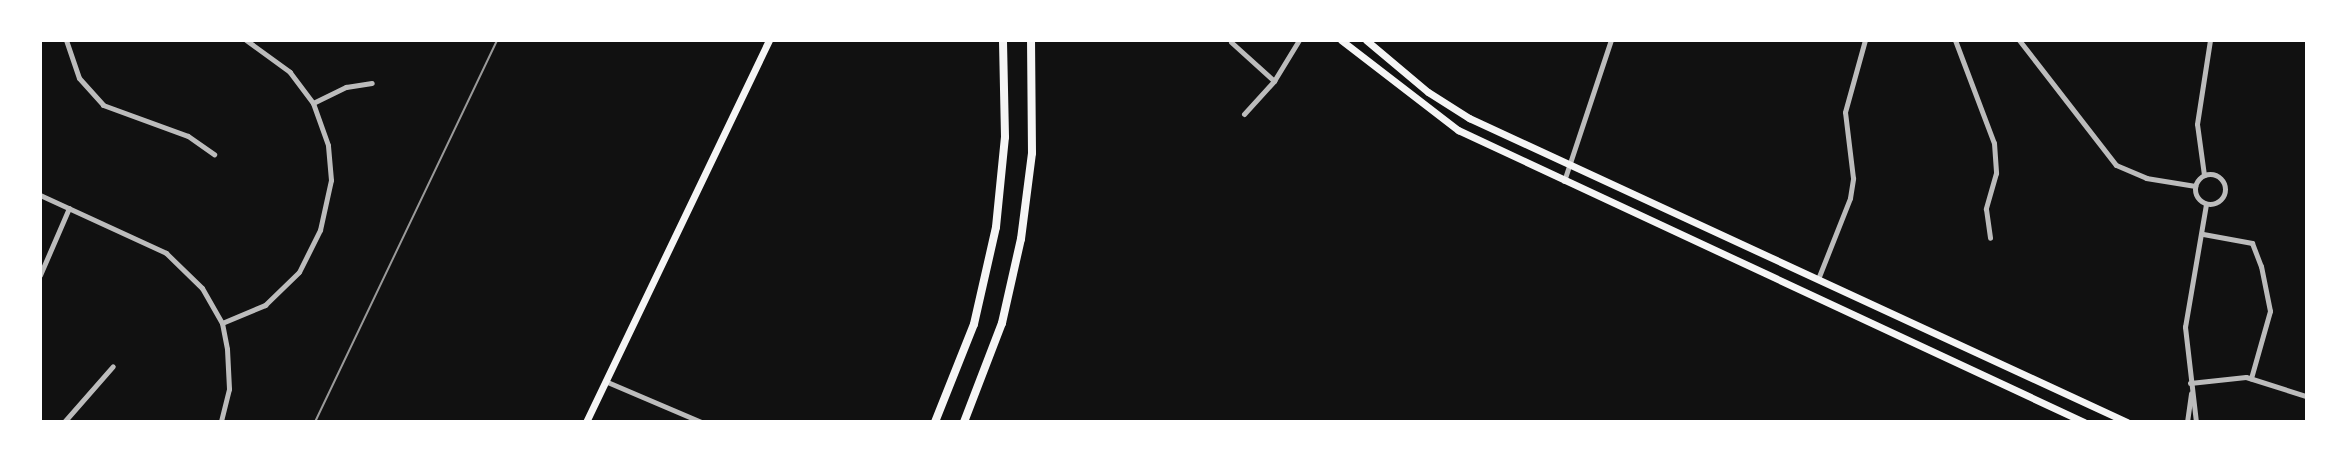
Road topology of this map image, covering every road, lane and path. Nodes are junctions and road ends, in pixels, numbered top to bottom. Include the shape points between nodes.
1 (66, 40) edge
2 (246, 40) edge
3 (769, 40) edge
4 (1003, 40) edge
5 (1031, 40) edge
6 (1299, 40) edge
7 (1341, 40) edge
8 (1366, 40) edge
9 (1611, 40) edge
10 (1865, 40) edge
11 (1955, 40) edge
12 (2019, 40) edge
13 (2210, 40) edge
14 (1231, 42) edge
15 (1274, 81) junction
16 (372, 83) dead end
17 (314, 103) junction
18 (1244, 114) dead end
19 (214, 154) dead end
20 (1568, 167) junction
21 (2204, 175) junction
22 (1564, 180) junction
23 (2195, 186) junction
24 (40, 195) edge
25 (2206, 204) junction
26 (69, 208) junction
27 (2202, 234) junction
28 (1990, 238) dead end
29 (40, 275) edge
30 (1818, 279) junction
31 (222, 323) junction
32 (112, 366) dead end
33 (2251, 378) junction
34 (605, 381) junction
35 (2190, 383) junction
36 (2191, 391) junction
37 (2307, 396) edge
38 (63, 422) edge
39 (221, 422) edge
40 (586, 422) edge
41 (701, 422) edge
42 (934, 422) edge
43 (964, 422) edge
44 (2084, 422) edge
45 (2127, 422) edge
46 (2187, 422) edge
47 (2196, 422) edge

1 - 19 street via 79,78 103,105 188,136
2 - 17 street via 290,72
3 - 34 main road
4 - 42 highway via 1005,137 996,227 974,324
5 - 43 highway via 1032,153 1021,239 1002,323
6 - 15 street
7 - 22 main road via 1449,124
8 - 20 main road via 1428,92 1469,118
9 - 20 street
10 - 30 street via 1845,112 1853,178 1850,198
11 - 28 street via 1994,143 1996,173 1986,209
12 - 23 street via 2116,165 2146,178
13 - 21 street via 2197,124
14 - 15 street
15 - 18 street
16 - 17 street via 346,87
17 - 31 street via 328,145 331,180 326,214 315,246 299,272 275,298 253,312
20 - 22 street
20 - 30 main road
21 - 23 street
21 - 25 street via 2219,176 2226,190 2221,200
22 - 44 main road
23 - 25 street via 2198,199
24 - 26 street
25 - 27 street
26 - 29 street
26 - 31 street via 166,253 202,288
27 - 33 street via 2252,243 2261,266 2270,311
27 - 35 street via 2185,327
30 - 45 main road
31 - 39 street via 230,369 228,403
32 - 38 street
33 - 35 street
33 - 37 street
34 - 40 main road
34 - 41 street
35 - 36 street
36 - 46 street
36 - 47 street

